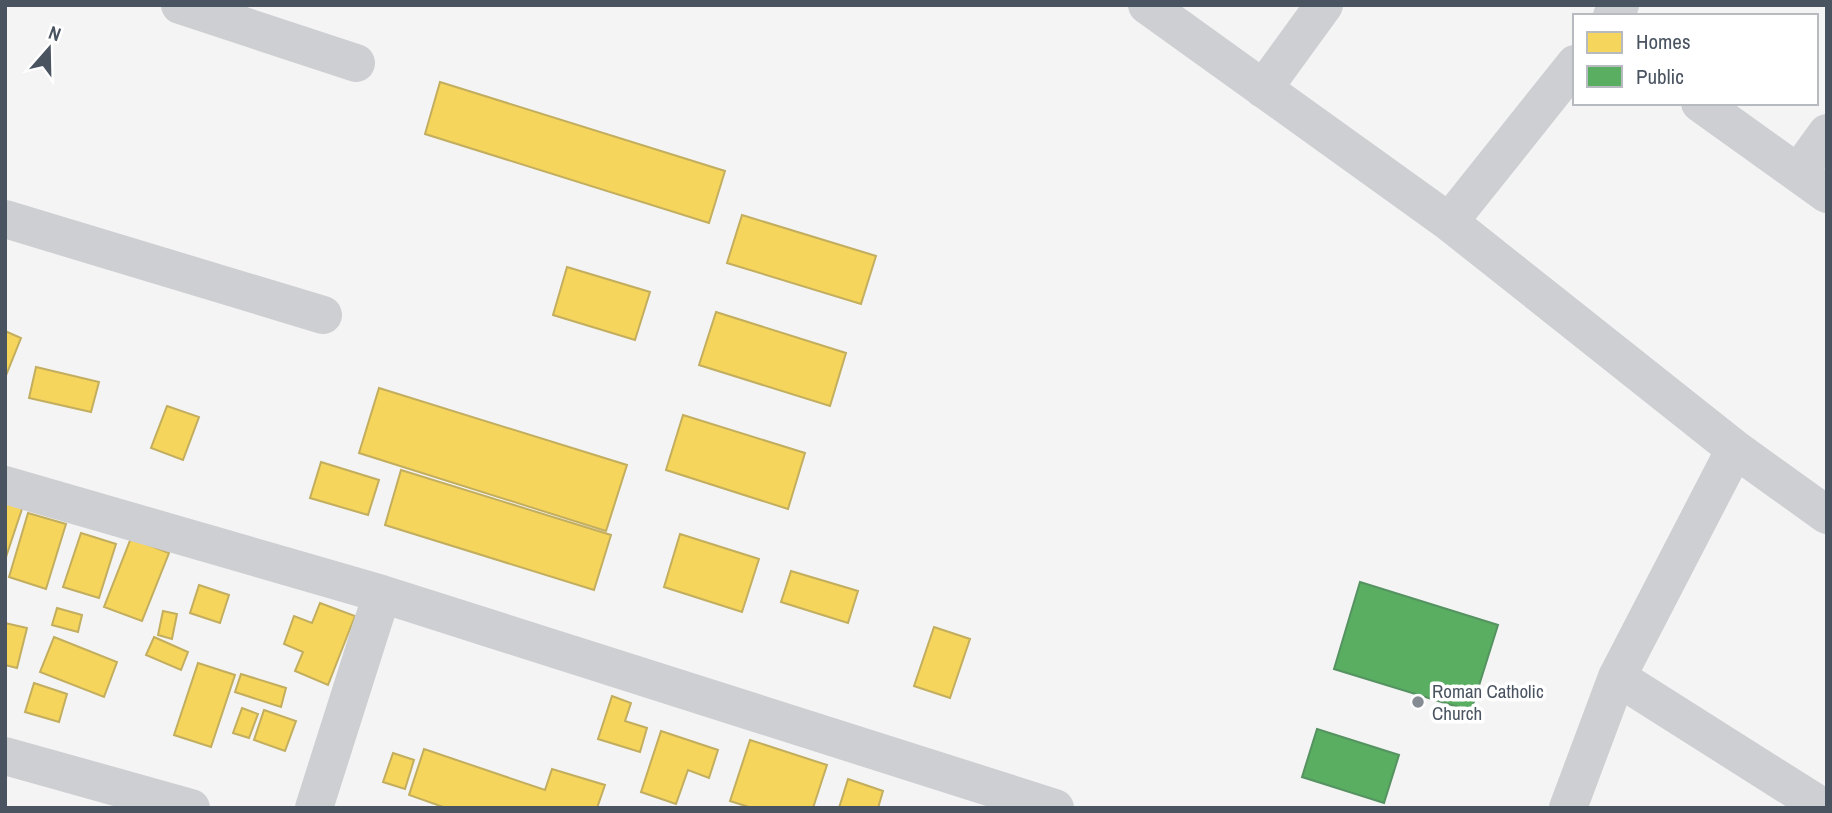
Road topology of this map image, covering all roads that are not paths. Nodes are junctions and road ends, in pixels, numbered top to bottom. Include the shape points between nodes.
1 (180, 5) edge
2 (1147, 5) edge
3 (1324, 5) edge
4 (356, 63) dead end
5 (1573, 67) edge
6 (1263, 89) junction
7 (1703, 105) edge
8 (1827, 133) edge
9 (1812, 183) edge
10 (5, 219) edge
11 (1449, 222) junction
12 (323, 315) dead end
13 (1735, 449) junction
14 (5, 485) edge
15 (1827, 515) edge
16 (382, 594) junction
17 (1617, 677) junction
18 (5, 756) edge
19 (191, 808) edge
20 (314, 808) edge
21 (1055, 808) edge
22 (1568, 808) edge
23 (1824, 808) edge

1 - 4 street
2 - 6 street
3 - 6 street
5 - 11 street
6 - 11 street
7 - 9 street
8 - 9 street
10 - 12 street
11 - 13 street
13 - 15 street
13 - 17 street
14 - 16 street
16 - 20 street
16 - 21 street
17 - 22 street
17 - 23 street
18 - 19 street

